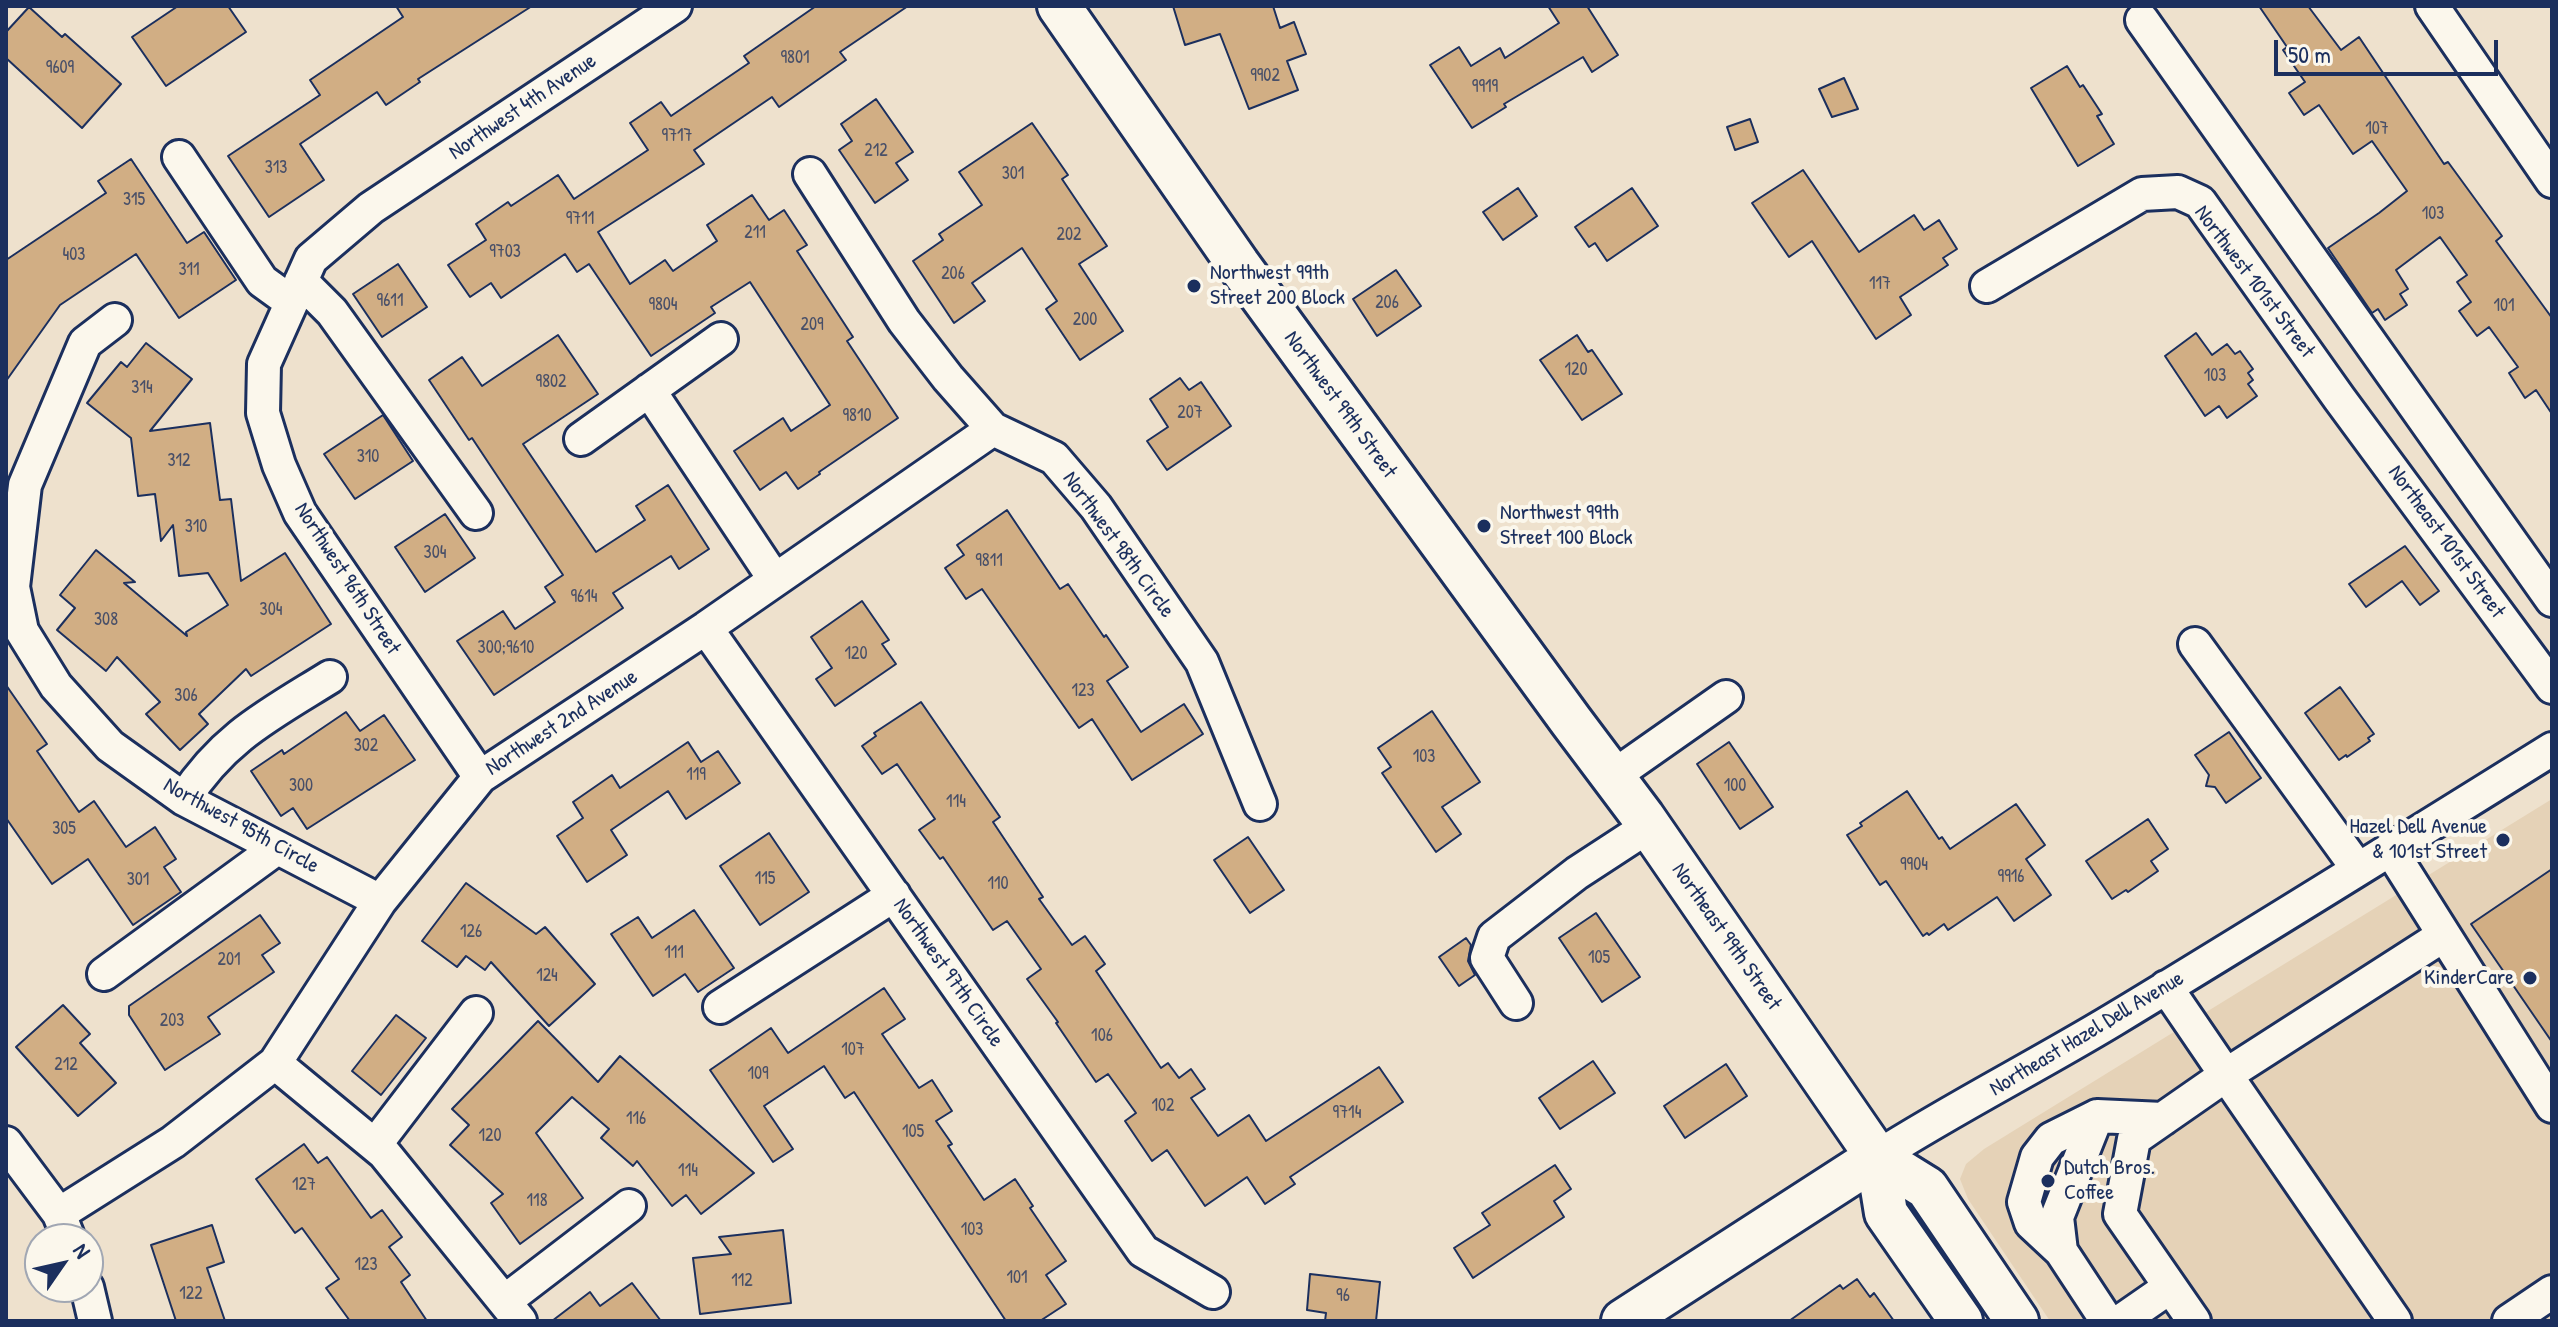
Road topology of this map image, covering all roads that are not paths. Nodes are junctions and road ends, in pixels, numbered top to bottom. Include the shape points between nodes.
1 (675, 6) edge
2 (1059, 6) edge
3 (2432, 6) edge
4 (2142, 20) dead end
5 (179, 157) dead end
6 (810, 174) dead end
7 (2552, 181) edge
8 (371, 208) joint
9 (1987, 286) dead end
10 (296, 291) junction
11 (115, 320) dead end
12 (721, 339) dead end
13 (641, 395) junction
14 (2339, 398) joint
15 (993, 429) junction
16 (581, 439) dead end
17 (476, 513) dead end
18 (14, 514) edge
19 (768, 585) junction
20 (2552, 600) edge
21 (706, 628) junction
22 (2195, 644) dead end
23 (330, 677) dead end
24 (2552, 687) edge
25 (1726, 697) dead end
26 (1571, 721) joint
27 (2552, 749) edge
28 (480, 777) junction
29 (1612, 777) junction
30 (184, 799) junction
31 (1260, 804) dead end
32 (1649, 826) junction
33 (277, 848) junction
34 (2390, 849) junction
35 (2358, 869) junction
36 (894, 895) junction
37 (380, 901) junction
38 (2444, 935) junction
39 (104, 974) dead end
40 (2166, 987) junction
41 (1516, 1003) dead end
42 (720, 1007) dead end
43 (476, 1013) dead end
44 (275, 1063) junction
45 (2226, 1075) junction
46 (2552, 1106) edge
47 (2097, 1116) junction
48 (2163, 1119) junction
49 (6, 1143) edge
50 (375, 1145) junction
51 (1877, 1157) junction
52 (629, 1206) dead end
53 (62, 1223) edge
54 (68, 1223) edge
55 (2061, 1251) junction
56 (2170, 1287) junction
57 (1213, 1292) dead end
58 (2552, 1292) edge
59 (512, 1311) edge
60 (1623, 1321) edge
61 (1961, 1321) edge
62 (2017, 1321) edge
63 (2107, 1321) edge
64 (2121, 1321) edge
65 (2194, 1321) edge
66 (2395, 1321) edge
67 (2509, 1321) edge

1 - 8 street, Northwest 4th Avenue
2 - 26 main road, Northwest 99th Street via 1238,264
3 - 7 street
4 - 20 street
5 - 10 street via 262,281
6 - 15 street, Northwest 98th Circle via 904,321
8 - 10 street, Northwest 96th Street via 311,259
9 - 14 street, Northwest 101st Street via 2142,194 2178,192 2200,202
10 - 17 street via 332,312
10 - 28 street, Northwest 96th Street via 264,364 263,413 279,465 300,513
11 - 18 street, Northwest 95th Circle via 78,355
12 - 13 street
13 - 16 street
13 - 19 street
14 - 24 street, Northeast 101st Street
15 - 19 street, Northwest 2nd Avenue
15 - 31 street, Northwest 98th Circle via 1054,458 1096,507 1202,662
18 - 30 street, Northwest 95th Circle via 13,587 22,631 56,686 110,746
19 - 21 street, Northwest 2nd Avenue
21 - 28 street, Northwest 2nd Avenue
21 - 36 street, Northwest 97th Circle
22 - 35 street
23 - 30 street via 229,743
25 - 29 street
26 - 29 main road, Northeast 99th Street
27 - 34 street, Northeast Hazel Dell Avenue
28 - 37 street, Northwest 2nd Avenue
29 - 32 main road, Northeast 99th Street
30 - 33 street, Northwest 95th Circle
32 - 41 street via 1494,937 1487,958
32 - 51 main road, Northeast 99th Street
33 - 37 street, Northwest 95th Circle
33 - 39 street
34 - 35 street, Northeast Hazel Dell Avenue
34 - 38 street
35 - 40 street, Northeast Hazel Dell Avenue
36 - 42 street
36 - 57 street, Northwest 97th Circle via 1143,1251
37 - 44 street, Northwest 2nd Avenue
38 - 45 street
38 - 46 street
40 - 45 street
40 - 51 street, Northeast Hazel Dell Avenue
43 - 50 street
44 - 50 street
44 - 54 street, Northwest 2nd Avenue
45 - 48 street
45 - 66 street
47 - 48 street
47 - 55 street via 2057,1217
47 - 55 street via 2051,1139 2037,1157 2024,1202 2031,1223
48 - 56 street via 2134,1139 2120,1214
49 - 53 street
50 - 59 street
51 - 60 main road, Northeast Hazel Dell Avenue
51 - 61 main road, Northeast 99th Street via 1886,1213
51 - 62 main road, Northeast 99th Street via 1927,1188
52 - 59 street
55 - 63 street
56 - 64 street
56 - 65 street
58 - 67 street

